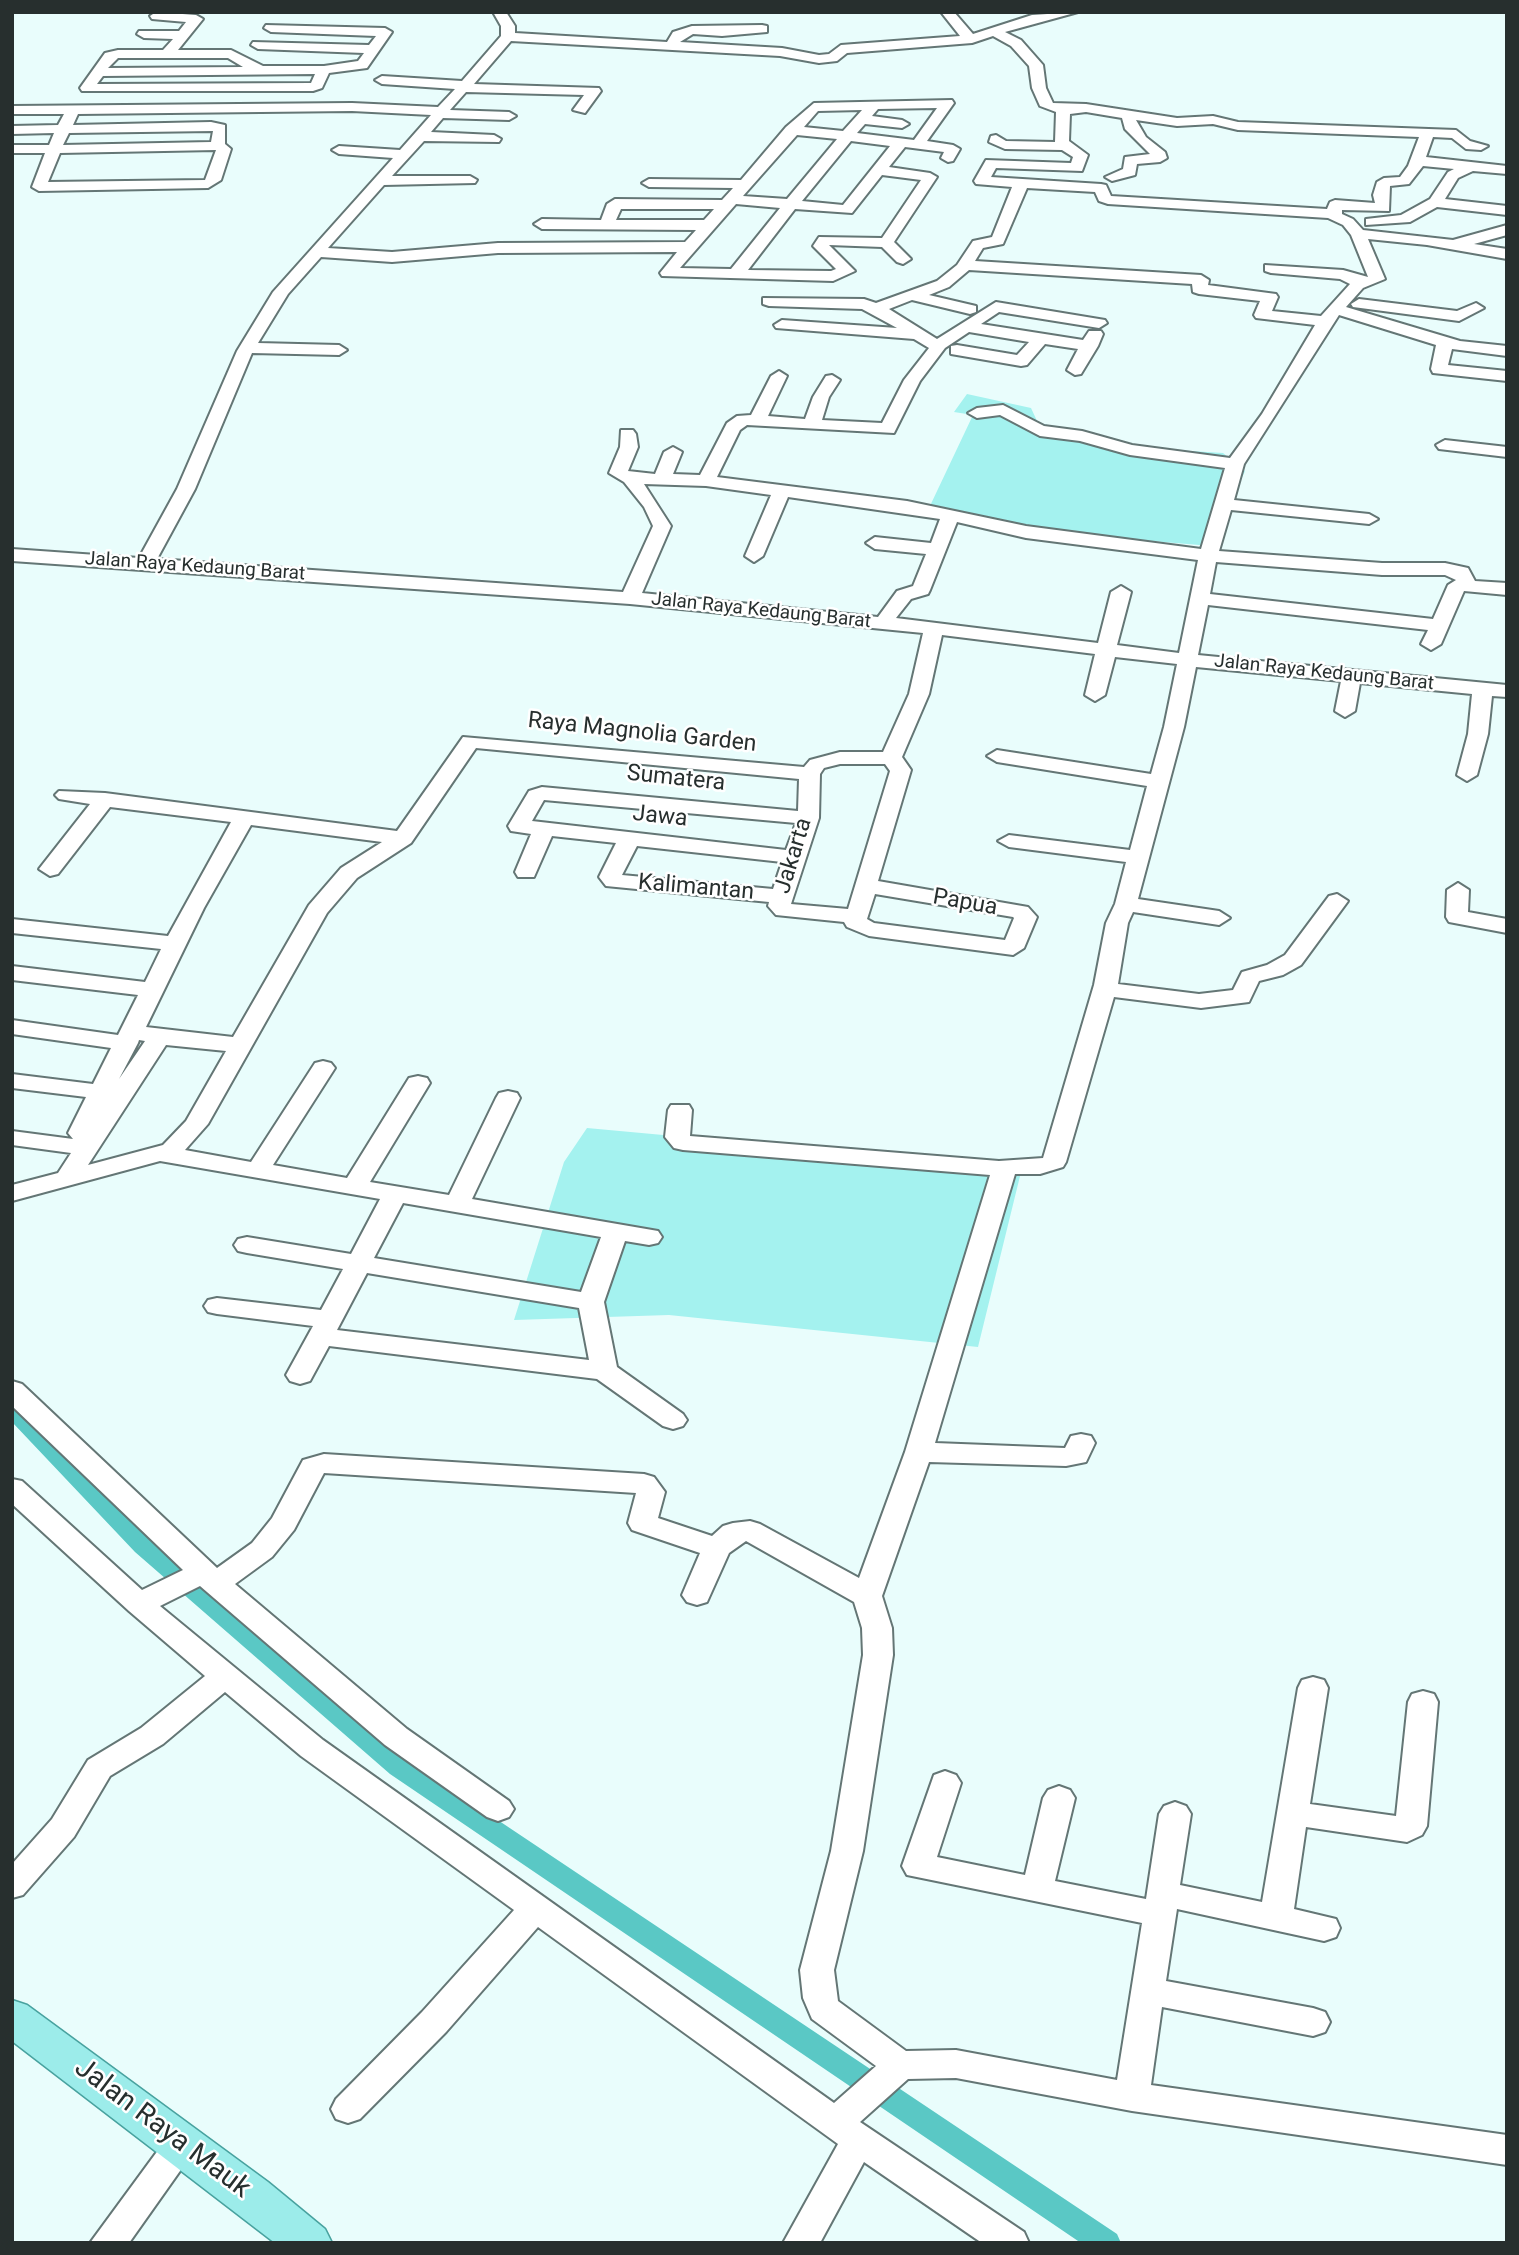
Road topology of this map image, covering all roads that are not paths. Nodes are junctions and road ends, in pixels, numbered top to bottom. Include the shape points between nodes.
1 (285, 12) edge
2 (337, 12) edge
3 (499, 12) edge
4 (947, 12) edge
5 (1072, 12) edge
6 (157, 16) dead end
7 (271, 28) junction
8 (762, 29) dead end
9 (321, 30) junction
10 (995, 32) junction
11 (144, 34) dead end
12 (184, 35) junction
13 (508, 37) junction
14 (970, 39) junction
15 (258, 45) junction
16 (672, 45) junction
17 (374, 49) junction
18 (168, 53) junction
19 (246, 60) junction
20 (259, 70) junction
21 (324, 70) junction
22 (97, 72) junction
23 (580, 72) dead end
24 (382, 80) dead end
25 (463, 87) junction
26 (573, 88) junction
27 (217, 89) junction
28 (874, 105) junction
29 (207, 108) junction
30 (12, 110) edge
31 (73, 110) junction
32 (580, 110) dead end
33 (1063, 110) junction
34 (439, 113) junction
35 (1131, 114) junction
36 (509, 116) dead end
37 (861, 119) junction
38 (902, 124) dead end
39 (65, 129) junction
40 (12, 130) edge
41 (791, 130) junction
42 (1428, 133) junction
43 (418, 136) junction
44 (847, 136) junction
45 (494, 139) dead end
46 (996, 139) dead end
47 (1088, 140) dead end
48 (900, 143) junction
49 (918, 145) junction
50 (218, 146) junction
51 (1481, 146) dead end
52 (1068, 148) junction
53 (12, 149) edge
54 (54, 149) junction
55 (339, 150) dead end
56 (402, 154) junction
57 (948, 158) dead end
58 (1419, 161) junction
59 (690, 165) dead end
60 (163, 166) junction
61 (1471, 166) junction
62 (104, 167) junction
63 (879, 170) junction
64 (1507, 170) edge
65 (1112, 177) dead end
66 (470, 180) dead end
67 (379, 181) junction
68 (649, 183) dead end
69 (677, 183) junction
70 (1021, 183) junction
71 (744, 184) junction
72 (728, 202) junction
73 (1435, 202) junction
74 (791, 204) junction
75 (847, 210) junction
76 (1507, 211) edge
77 (1346, 223) junction
78 (542, 224) dead end
79 (607, 224) junction
80 (707, 225) junction
81 (1507, 230) edge
82 (460, 234) dead end
83 (823, 243) junction
84 (886, 243) junction
85 (1451, 245) junction
86 (689, 247) junction
87 (483, 248) junction
88 (316, 252) junction
89 (436, 253) junction
90 (1507, 254) edge
91 (903, 259) dead end
92 (811, 260) dead end
93 (965, 265) junction
94 (1271, 268) dead end
95 (452, 270) dead end
96 (736, 274) junction
97 (1362, 283) junction
98 (909, 295) junction
99 (769, 301) dead end
100 (876, 307) junction
101 (1476, 308) dead end
102 (970, 309) dead end
103 (1334, 310) junction
104 (782, 326) dead end
105 (966, 327) junction
106 (917, 334) junction
107 (1041, 338) junction
108 (1445, 342) junction
109 (937, 346) junction
110 (1090, 346) junction
111 (247, 348) junction
112 (339, 350) dead end
113 (957, 350) dead end
114 (1507, 351) edge
115 (1075, 370) dead end
116 (779, 376) dead end
117 (1507, 376) edge
118 (832, 380) dead end
119 (977, 413) dead end
120 (757, 421) junction
121 (812, 425) junction
122 (627, 434) dead end
123 (1445, 445) dead end
124 (673, 452) dead end
125 (1507, 452) edge
126 (1235, 464) junction
127 (631, 478) junction
128 (662, 479) junction
129 (706, 481) junction
130 (781, 492) junction
131 (1224, 504) junction
132 (950, 517) junction
133 (1369, 519) dead end
134 (875, 543) dead end
135 (937, 549) junction
136 (12, 555) edge
137 (754, 556) dead end
138 (1208, 556) junction
139 (145, 564) junction
140 (1469, 586) junction
141 (1507, 589) edge
142 (1121, 592) dead end
143 (630, 598) junction
144 (1201, 599) junction
145 (883, 622) junction
146 (1439, 625) junction
147 (934, 628) junction
148 (1430, 644) dead end
149 (1106, 648) junction
150 (1189, 660) junction
151 (1352, 676) junction
152 (1483, 688) junction
153 (1507, 691) edge
154 (1095, 695) dead end
155 (1345, 711) dead end
156 (997, 756) dead end
157 (891, 758) junction
158 (810, 774) junction
159 (1467, 775) dead end
160 (1160, 782) junction
161 (66, 795) dead end
162 (105, 799) junction
163 (245, 816) junction
164 (808, 818) junction
165 (520, 828) joint
166 (543, 831) junction
167 (403, 838) junction
168 (629, 840) junction
169 (1009, 841) dead end
170 (795, 857) junction
171 (1137, 857) junction
172 (50, 869) dead end
173 (526, 872) dead end
174 (868, 886) junction
175 (1458, 890) dead end
176 (781, 896) junction
177 (1337, 901) dead end
178 (1126, 904) junction
179 (855, 916) junction
180 (1219, 918) dead end
181 (12, 926) edge
182 (1507, 926) edge
183 (175, 944) junction
184 (1013, 948) joint
185 (12, 973) edge
186 (1105, 989) junction
187 (153, 990) junction
188 (12, 1027) edge
189 (129, 1037) junction
190 (159, 1037) junction
191 (241, 1045) junction
192 (323, 1068) dead end
193 (12, 1081) edge
194 (418, 1083) dead end
195 (101, 1092) junction
196 (508, 1098) dead end
197 (680, 1110) dead end
198 (12, 1138) edge
199 (73, 1146) junction
200 (162, 1154) junction
201 (1004, 1169) junction
202 (257, 1171) junction
203 (61, 1179) junction
204 (354, 1187) junction
205 (12, 1193) edge
206 (395, 1194) junction
207 (457, 1204) junction
208 (616, 1231) junction
209 (649, 1237) dead end
210 (247, 1245) dead end
211 (359, 1262) junction
212 (591, 1302) junction
213 (217, 1306) dead end
214 (325, 1328) junction
215 (604, 1371) junction
216 (300, 1375) dead end
217 (12, 1390) edge
218 (673, 1420) dead end
219 (1081, 1444) dead end
220 (919, 1452) junction
221 (12, 1488) edge
222 (718, 1548) junction
223 (203, 1577) junction
224 (696, 1595) dead end
225 (867, 1596) junction
226 (142, 1602) junction
227 (225, 1676) junction
228 (1313, 1688) dead end
229 (1423, 1702) dead end
230 (945, 1783) dead end
231 (1059, 1798) dead end
232 (498, 1808) dead end
233 (1293, 1813) junction
234 (1175, 1814) dead end
235 (12, 1886) edge
236 (1037, 1890) junction
237 (1161, 1904) junction
238 (536, 1908) junction
239 (1276, 1917) junction
240 (1324, 1928) dead end
241 (1148, 1991) junction
242 (12, 2017) edge
243 (1313, 2022) dead end
244 (891, 2072) junction
245 (1132, 2097) junction
246 (348, 2109) dead end
247 (849, 2124) junction
248 (183, 2144) junction
249 (1507, 2150) edge
250 (108, 2243) edge
251 (309, 2243) edge
252 (801, 2243) edge
253 (1010, 2243) edge

1 - 7 street
2 - 9 street
3 - 13 street via 508,26
4 - 14 street
5 - 10 street
6 - 12 street via 195,19
7 - 9 street
7 - 15 street
8 - 16 street via 692,30 678,35
9 - 17 street via 385,32
10 - 14 street
10 - 33 street via 1032,59 1047,106
11 - 12 street
12 - 18 street
13 - 16 street
13 - 25 street
14 - 16 street via 841,49 832,58 819,59
15 - 17 street
15 - 19 street
17 - 21 street via 362,65
18 - 19 street via 231,54
18 - 22 street via 113,54
19 - 20 street
20 - 21 street
20 - 22 street
21 - 27 street via 313,87
22 - 27 street via 87,88
23 - 26 street
24 - 25 street
25 - 26 street via 565,92
25 - 34 street
26 - 32 street via 595,92
27 - 29 street
28 - 37 street
28 - 41 street via 814,107
28 - 49 street via 947,103
29 - 31 street
29 - 34 street
30 - 31 street
31 - 39 street
33 - 35 street via 1082,107
33 - 52 street via 1060,137
34 - 36 street
34 - 43 street
35 - 42 street via 1237,126
35 - 65 street via 1130,126 1160,158 1130,160 1130,172
37 - 38 street
37 - 44 street
39 - 40 street
39 - 50 street via 211,126 220,128
39 - 54 street
41 - 44 street
41 - 71 street
42 - 51 street via 1458,135 1466,145
42 - 58 street
43 - 45 street
43 - 56 street
44 - 48 street
44 - 74 street
46 - 52 street via 1005,145
47 - 52 street
48 - 49 street
48 - 63 street
49 - 57 street via 953,149
50 - 60 street
50 - 60 street via 224,152 214,181
52 - 70 street via 1080,155 1078,168 991,163 981,180
53 - 54 street
54 - 62 street
54 - 62 street via 38,186
55 - 56 street
56 - 67 street
58 - 61 street
58 - 77 street via 1404,181 1384,182 1380,195 1384,208 1335,205
59 - 69 street
60 - 62 street
60 - 62 street
61 - 64 street
61 - 73 street via 1453,175
63 - 75 street
63 - 84 street via 930,177
66 - 67 street
67 - 88 street
68 - 69 street
69 - 71 street
70 - 77 street via 1102,189 1108,200
70 - 93 street via 998,241 978,244
71 - 72 street
72 - 74 street
72 - 79 street via 615,204
72 - 80 street
73 - 76 street
73 - 77 street via 1401,221
74 - 75 street
74 - 96 street
75 - 83 street
77 - 85 street
77 - 97 street via 1377,279
78 - 79 street
79 - 80 street
80 - 86 street
81 - 85 street
82 - 89 street
83 - 84 street
83 - 92 street
83 - 96 street via 848,271 833,276
84 - 91 street
85 - 90 street
86 - 87 street
86 - 96 street via 668,273
87 - 89 street
87 - 95 street
88 - 89 street via 392,257
88 - 111 street via 281,292
93 - 98 street via 943,284
93 - 103 street via 1201,280 1199,289 1271,298 1262,315
94 - 97 street via 1335,273
97 - 103 street
98 - 100 street
98 - 102 street
99 - 100 street
100 - 106 street
101 - 103 street via 1459,316
103 - 108 street
103 - 126 street
104 - 106 street
105 - 107 street
105 - 109 street
105 - 110 street via 996,307 1102,317
106 - 109 street
107 - 110 street
107 - 113 street via 1021,361
108 - 114 street
108 - 117 street via 1438,369
109 - 121 street via 912,380 888,429
110 - 115 street
111 - 112 street
111 - 139 street via 186,489
116 - 120 street
118 - 121 street
119 - 126 street via 1003,410 1040,431 1082,436 1130,450
120 - 121 street
120 - 129 street via 743,420 733,427
122 - 127 street via 629,447 618,474
123 - 125 street
124 - 128 street
126 - 131 street
127 - 128 street
127 - 143 street via 662,526
128 - 129 street
129 - 130 street
130 - 132 street via 907,506
130 - 137 street
131 - 133 street
131 - 138 street
132 - 135 street
132 - 138 street
134 - 135 street
135 - 145 street via 921,590 904,595
136 - 139 street, Jalan Raya Kedaung Barat
138 - 140 street via 1445,569 1461,572
138 - 144 street
139 - 143 street, Jalan Raya Kedaung Barat
140 - 141 street
140 - 146 street via 1456,586
142 - 149 street
143 - 145 street, Jalan Raya Kedaung Barat
144 - 146 street
144 - 150 street
145 - 147 street, Jalan Raya Kedaung Barat
146 - 148 street
147 - 149 street, Jalan Raya Kedaung Barat
147 - 157 street via 919,694
149 - 150 street, Jalan Raya Kedaung Barat
149 - 154 street
150 - 151 street, Jalan Raya Kedaung Barat
150 - 160 street
151 - 152 street, Jalan Raya Kedaung Barat
151 - 155 street
152 - 153 street, Jalan Raya Kedaung Barat
152 - 159 street
156 - 160 street
157 - 158 street via 840,758 817,764
157 - 174 street via 901,770
158 - 164 street, Jakarta
158 - 167 street, Raya Magnolia Garden via 470,741
160 - 171 street
161 - 162 street
162 - 163 street
162 - 172 street
163 - 167 street
163 - 183 street
164 - 165 street, Sumatera via 538,793
164 - 170 street, Jakarta
165 - 166 street, Jawa
166 - 168 street, Jawa
166 - 173 street
167 - 191 street via 349,873 317,910
168 - 170 street, Jawa
168 - 176 street, Kalimantan via 611,879
169 - 171 street
170 - 176 street, Jakarta
171 - 178 street
174 - 179 street
174 - 184 street, Papua via 1020,912 1026,917
175 - 182 street via 1457,917
176 - 179 street, Jakarta via 779,906 784,910
177 - 186 street via 1293,960 1250,977 1241,997 1201,1001
178 - 180 street
178 - 186 street via 1117,923
179 - 184 street, Jakarta via 855,922 869,929
181 - 183 street
183 - 187 street
185 - 187 street
186 - 201 street via 1054,1162
187 - 189 street
188 - 189 street
189 - 190 street
189 - 195 street
190 - 191 street
190 - 203 street
191 - 200 street via 197,1124
192 - 202 street
193 - 195 street
194 - 204 street
195 - 199 street
196 - 207 street
197 - 201 street via 677,1137 683,1143
198 - 199 street
199 - 203 street
200 - 202 street
200 - 203 street
201 - 220 street
202 - 204 street
203 - 205 street
204 - 206 street
206 - 207 street
206 - 211 street
207 - 208 street
208 - 209 street
208 - 212 street
210 - 211 street
211 - 212 street
211 - 214 street
212 - 215 street
213 - 214 street
214 - 215 street
214 - 216 street
215 - 218 street
217 - 223 street
219 - 220 street via 1076,1455 1066,1457
220 - 225 street
221 - 226 street
222 - 223 street via 642,1523 651,1492 644,1484 324,1463 313,1467 284,1523 262,1550
222 - 224 street
222 - 225 street via 733,1533 751,1531
223 - 226 street
223 - 232 street via 396,1737
225 - 244 street via 877,1628 878,1655 847,1851 817,1970 824,2009
226 - 227 street
227 - 235 street via 152,1736 99,1768 62,1828
227 - 238 street via 312,1748
228 - 233 street
229 - 233 street via 1407,1830
230 - 236 street via 918,1866
231 - 236 street
233 - 239 street
234 - 237 street
236 - 237 street
237 - 239 street
237 - 241 street
238 - 246 street
238 - 247 street
239 - 240 street
241 - 243 street
241 - 245 street
242 - 248 main road, Jalan Raya Mauk
244 - 245 street via 956,2064
244 - 247 street
245 - 249 street
247 - 252 street
247 - 253 street
248 - 250 street
248 - 251 main road, Jalan Raya Mauk

